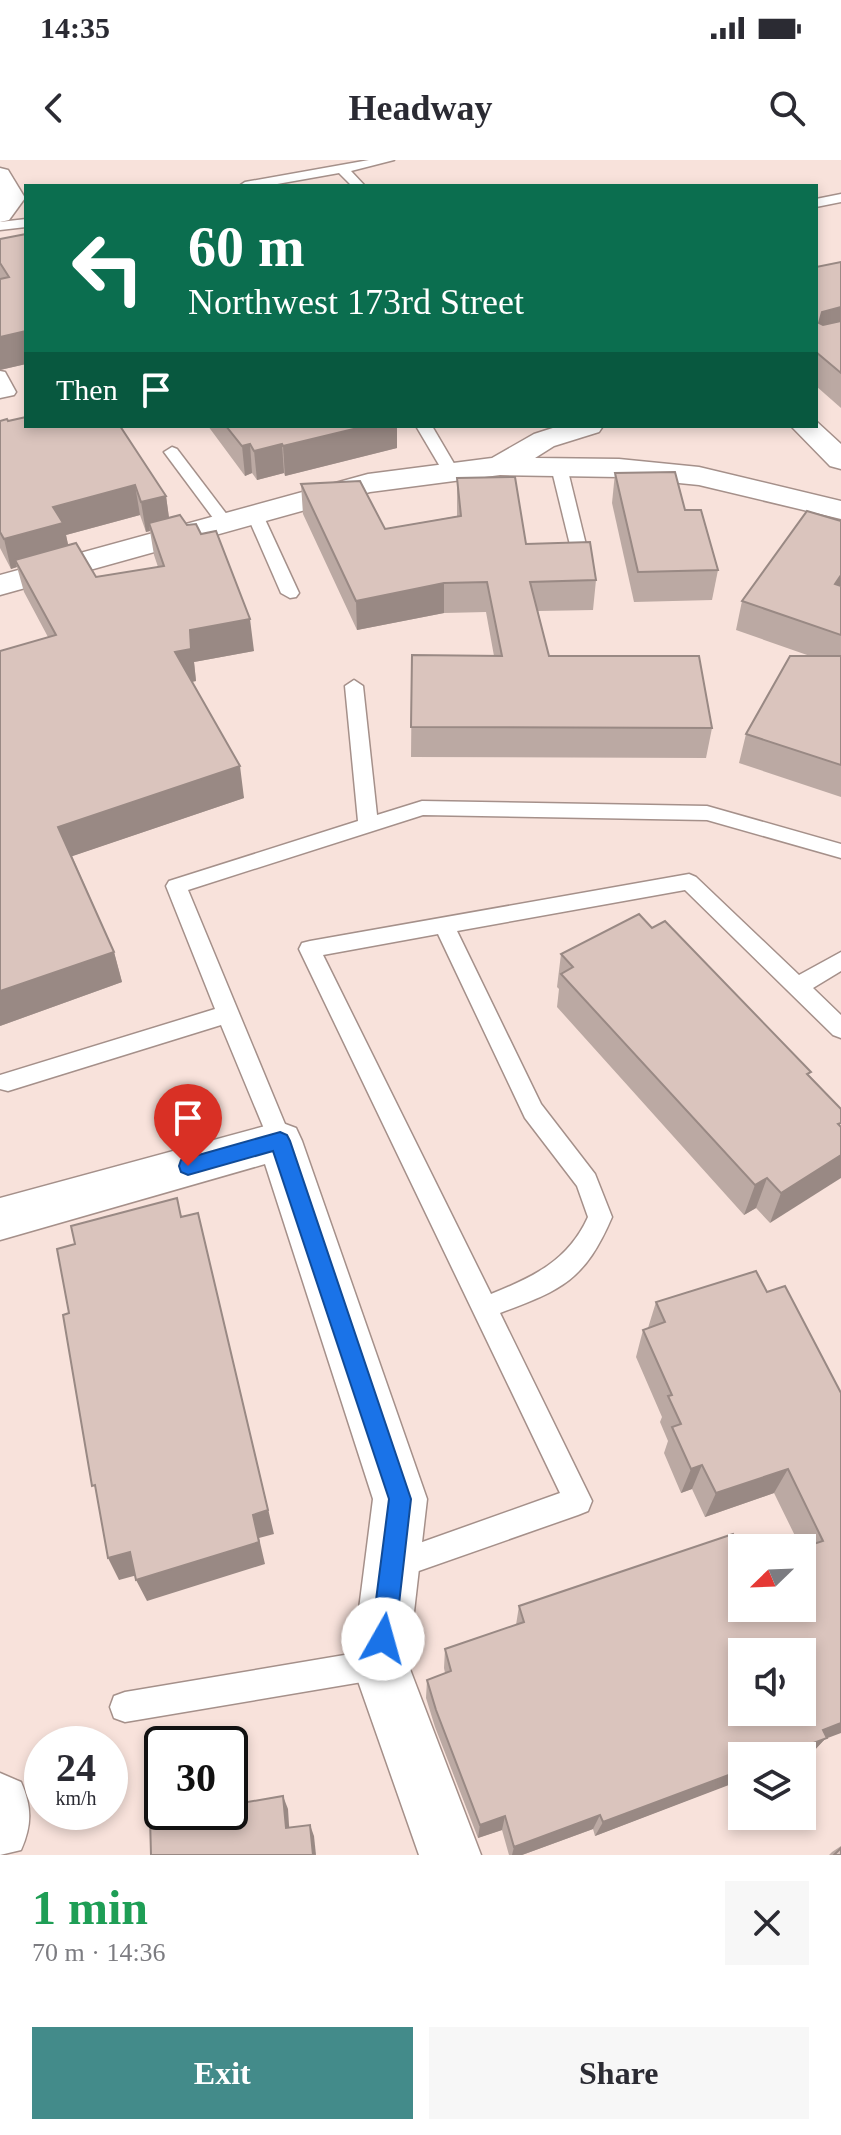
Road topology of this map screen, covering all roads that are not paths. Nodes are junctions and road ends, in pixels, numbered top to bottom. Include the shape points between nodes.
1 (388, 160) edge
2 (342, 169) junction
3 (0, 175) edge
4 (256, 184) edge
5 (357, 184) edge
6 (841, 198) edge
7 (818, 203) edge
8 (0, 215) edge
9 (24, 223) edge
10 (0, 226) edge
11 (0, 375) edge
12 (24, 388) edge
13 (4, 393) edge
14 (425, 428) edge
15 (583, 428) edge
16 (807, 428) edge
17 (172, 452) dead end
18 (841, 460) edge
19 (500, 466) junction
20 (559, 467) junction
21 (451, 472) junction
22 (841, 510) edge
23 (255, 515) junction
24 (225, 523) junction
25 (580, 553) edge
26 (0, 585) edge
27 (290, 593) dead end
28 (354, 686) dead end
29 (368, 825) junction
30 (841, 851) edge
31 (444, 925) junction
32 (841, 960) edge
33 (798, 987) junction
34 (228, 1014) junction
35 (841, 1029) edge
36 (8, 1082) dead end
37 (280, 1141) junction
38 (0, 1219) edge
39 (484, 1308) junction
40 (392, 1566) junction
41 (380, 1664) junction
42 (125, 1707) dead end
43 (0, 1803) edge
44 (0, 1829) edge
45 (450, 1855) edge

1 - 2 lane
2 - 4 lane
2 - 5 lane
3 - 8 street via 13,198
6 - 7 lane
9 - 10 lane
11 - 13 lane
12 - 13 lane
14 - 21 lane
15 - 19 street via 544,440
16 - 18 street
17 - 24 lane
19 - 20 street
19 - 21 street
20 - 22 street via 699,476
20 - 25 lane
21 - 23 street via 368,483
23 - 24 street
23 - 27 lane
24 - 26 street
28 - 29 lane
29 - 30 lane via 422,808 707,813
29 - 34 lane via 176,886
31 - 33 lane via 689,882
31 - 39 lane via 533,1111 587,1181 600,1217 577,1261 537,1287
31 - 39 lane via 310,949
32 - 33 lane
33 - 35 lane
34 - 36 lane
34 - 37 lane
37 - 38 street
37 - 40 street via 400,1499
39 - 40 lane via 578,1501
40 - 41 street
41 - 42 lane
41 - 45 street
43 - 44 street

